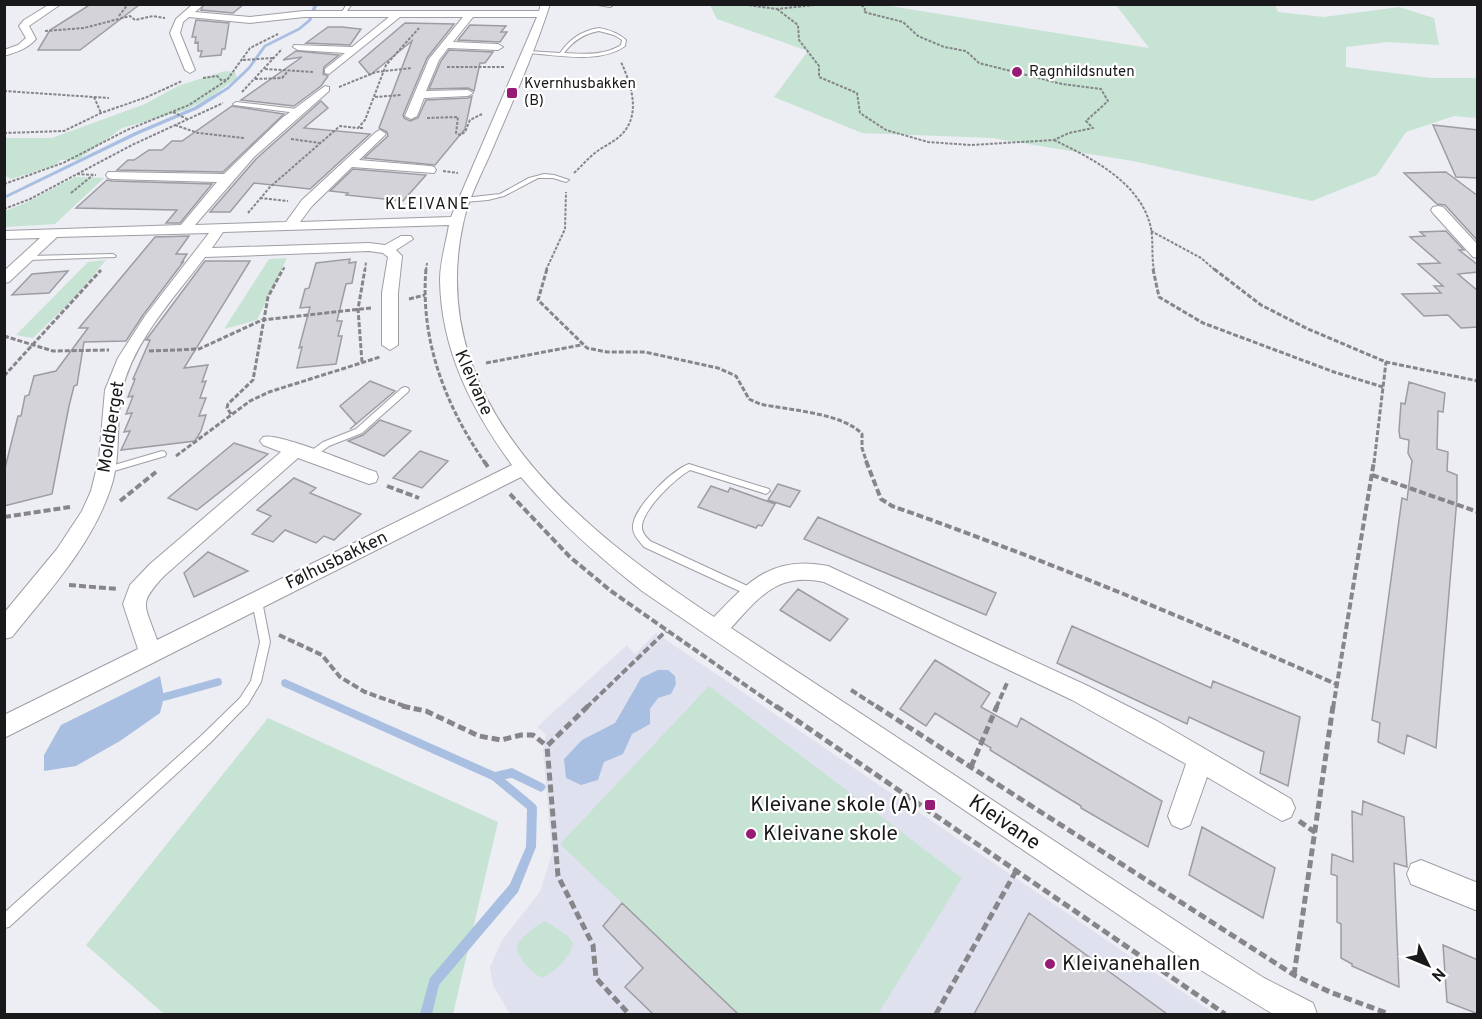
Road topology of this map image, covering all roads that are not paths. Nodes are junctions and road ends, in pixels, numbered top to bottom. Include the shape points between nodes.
1 (57, 4) edge
2 (199, 4) edge
3 (350, 4) edge
4 (594, 4) edge
5 (610, 6) edge
6 (544, 9) edge
7 (342, 14) junction
8 (398, 14) junction
9 (470, 14) junction
10 (183, 18) junction
11 (446, 45) junction
12 (298, 47) dead end
13 (498, 47) dead end
14 (354, 50) junction
15 (528, 52) junction
16 (4, 53) edge
17 (562, 53) junction
18 (329, 71) dead end
19 (188, 74) road end
20 (325, 89) dead end
21 (468, 93) dead end
22 (421, 94) junction
23 (236, 104) dead end
24 (297, 111) junction
25 (411, 116) dead end
26 (380, 134) dead end
27 (350, 163) junction
28 (430, 170) dead end
29 (112, 176) road end
30 (227, 178) junction
31 (566, 180) road end
32 (464, 200) junction
33 (1438, 210) dead end
34 (456, 221) junction
35 (290, 226) junction
36 (219, 228) junction
37 (185, 229) junction
38 (54, 234) junction
39 (4, 235) edge
40 (406, 238) dead end
41 (387, 249) junction
42 (200, 253) junction
43 (1478, 254) edge
44 (113, 256) road end
45 (29, 258) junction
46 (4, 279) edge
47 (390, 349) road end
48 (405, 390) dead end
49 (269, 441) dead end
50 (303, 453) junction
51 (162, 454) dead end
52 (523, 468) junction
53 (107, 470) junction
54 (369, 477) road end
55 (766, 491) dead end
56 (751, 592) junction
57 (256, 601) junction
58 (4, 630) edge
59 (715, 631) junction
60 (151, 654) junction
61 (4, 727) edge
62 (1200, 759) junction
63 (1282, 808) dead end
64 (1181, 816) dead end
65 (1421, 874) dead end
66 (1478, 897) edge
67 (4, 922) edge
68 (1299, 1013) edge

1 - 16 street via 25,25 31,39 27,44
2 - 10 street
3 - 7 lane
4 - 5 lane
6 - 9 street
6 - 15 street, Kleivane
7 - 8 street
7 - 10 street via 291,14 250,20
8 - 9 street
8 - 14 street
9 - 11 street
10 - 19 street via 175,33
11 - 13 street
11 - 22 street via 429,68
12 - 14 street
14 - 18 street
15 - 17 lane
15 - 32 street, Kleivane
17 - 17 lane via 613,53 623,46 624,40 614,33 596,30 578,35
20 - 24 street
21 - 22 street
22 - 25 street
23 - 24 lane
24 - 30 street
26 - 27 street
27 - 28 street
27 - 35 street via 307,202
29 - 30 street
30 - 37 street
31 - 32 lane via 540,175 503,195
32 - 34 street, Kleivane
33 - 43 street
34 - 35 street
34 - 52 street, Kleivane via 447,288 454,340 463,368 491,424
35 - 36 street
36 - 37 street
36 - 42 street, Moldberget
37 - 38 street
38 - 39 street
38 - 45 street
40 - 41 street
41 - 42 street
41 - 47 street via 396,259 389,305
42 - 53 street, Moldberget via 159,306 131,349 116,382
44 - 45 lane
45 - 46 street
48 - 50 lane via 359,431
49 - 50 street
50 - 54 street
50 - 60 street via 156,570 137,591 134,604
51 - 53 lane
52 - 57 street, Følhusbakken
52 - 59 street, Kleivane via 613,558
53 - 58 street, Moldberget via 94,504 67,552
55 - 56 lane via 689,467 675,475 638,524 646,544
56 - 59 street
56 - 62 street via 779,572 814,569 828,574 1149,729
57 - 60 street, Følhusbakken
57 - 67 lane via 265,642 256,681 244,701
59 - 68 street, Kleivane via 1204,956
60 - 61 street, Følhusbakken
62 - 63 street
62 - 64 street
65 - 66 street

